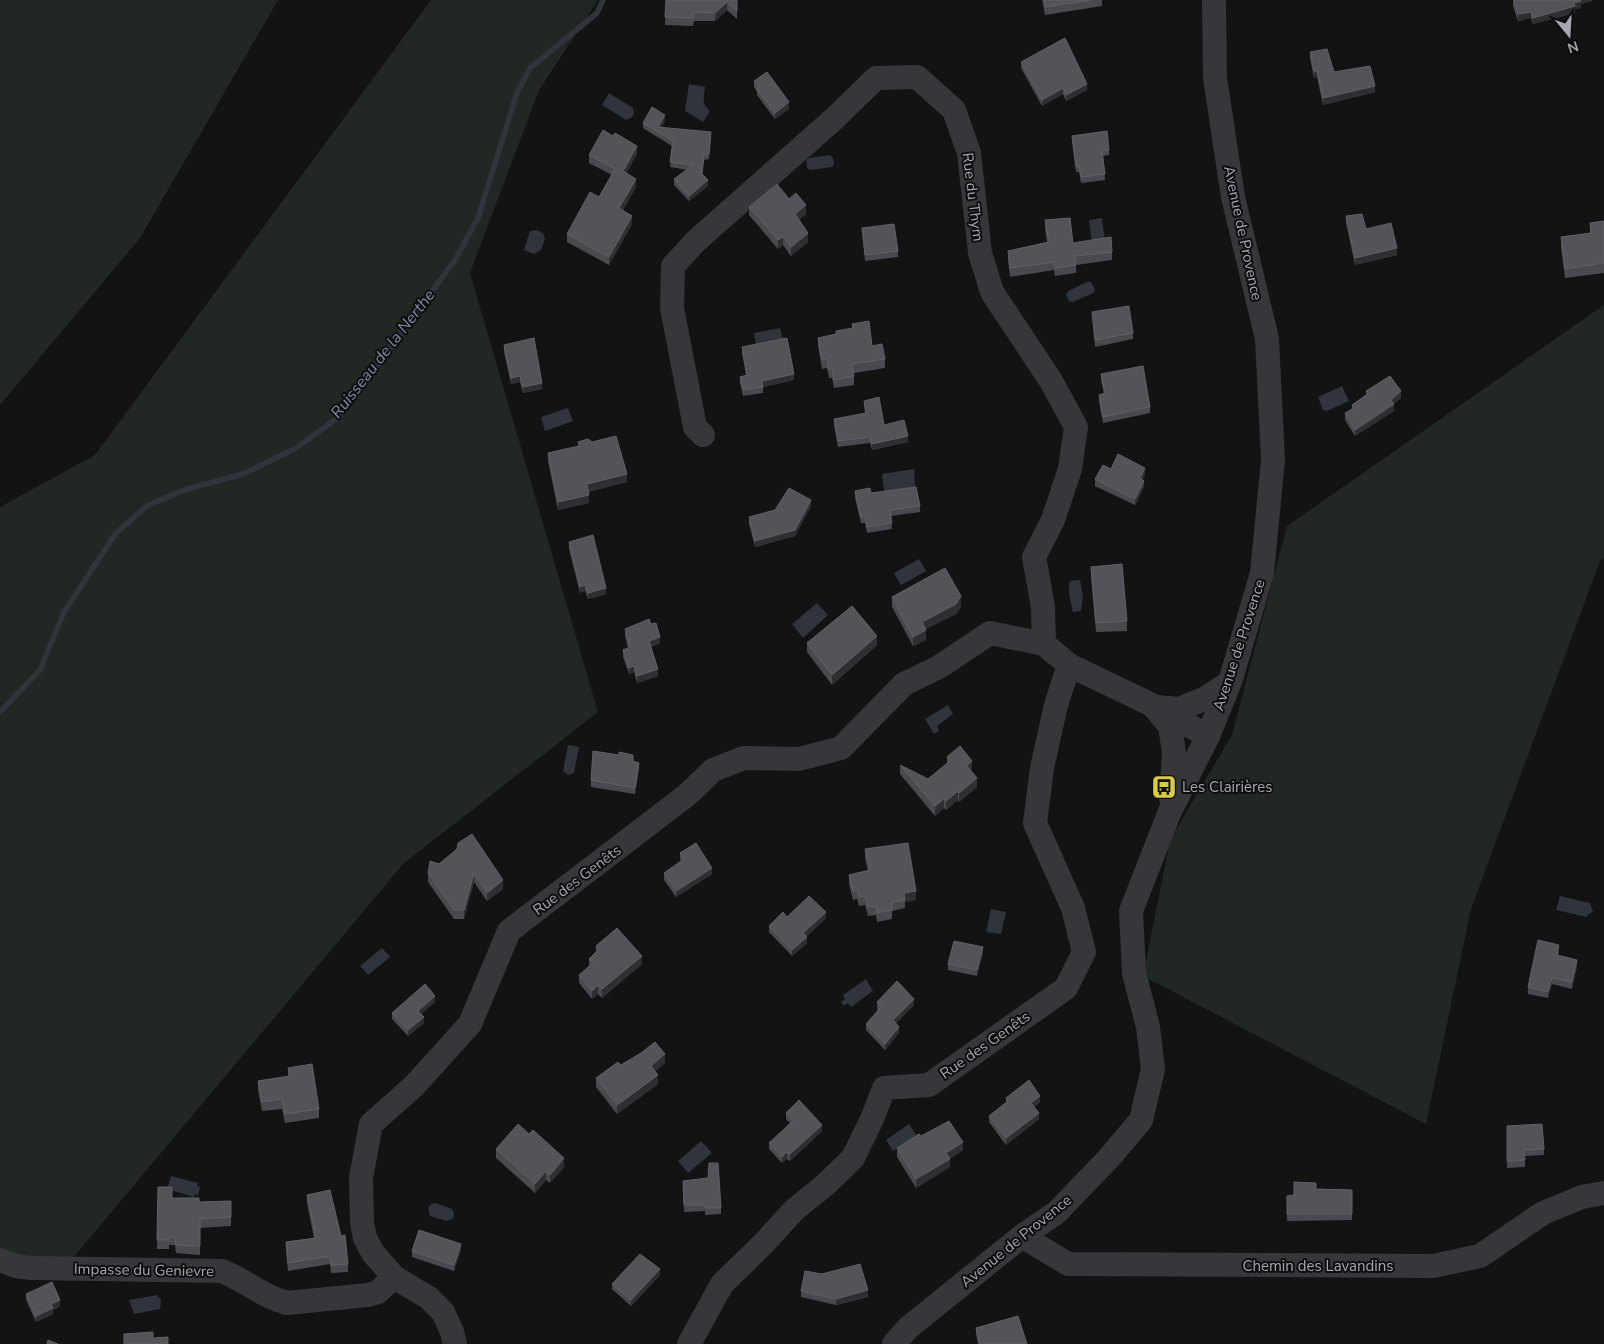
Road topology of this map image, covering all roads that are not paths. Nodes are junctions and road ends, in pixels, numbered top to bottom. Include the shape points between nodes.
1 (1214, 0) edge
2 (703, 435) dead end
3 (1044, 644) junction
4 (1069, 665) junction
5 (1230, 682) junction
6 (1154, 706) junction
7 (1208, 736) junction
8 (1170, 811) junction
9 (1604, 1193) edge
10 (1022, 1236) junction
11 (0, 1260) edge
12 (394, 1276) junction
13 (454, 1344) edge
14 (689, 1344) edge
15 (894, 1344) edge

1 - 5 street, Avenue de Provence via 1215,78 1233,197 1267,339 1273,460 1262,574
2 - 3 street, Rue du Thym via 695,427 672,308 673,266 696,241 876,78 917,77 954,110 969,153 980,253 992,292 1051,381 1076,427 1070,470 1053,520 1034,557 1043,607
3 - 4 street, Rue des Genêts
3 - 12 street, Rue des Genêts via 990,632 938,667 904,684 841,748 799,759 744,758 713,770 687,795 509,931 470,1024 414,1086 371,1124 361,1178 362,1222 372,1252
4 - 6 street, Rue des Genêts
4 - 14 street, Rue des Genêts via 1042,768 1035,823 1073,908 1084,952 1066,988 929,1084 884,1088 853,1158 794,1210 722,1284
5 - 6 street via 1204,699 1179,709
5 - 7 street, Avenue de Provence
6 - 7 street, Rue des Genêts
6 - 8 street via 1170,726 1174,752
7 - 8 street, Avenue de Provence
8 - 10 street, Avenue de Provence via 1131,912 1134,973 1148,1027 1153,1069 1141,1120 1110,1158 1056,1213
9 - 10 street, Chemin des Lavandins via 1582,1197 1543,1213 1480,1256 1433,1266 1068,1264
10 - 15 street, Avenue de Provence via 908,1328
11 - 12 street, Impasse du Genievre via 32,1268 222,1271 287,1303 368,1295 378,1292
12 - 13 street, Rue des Genêts via 429,1298 443,1312

